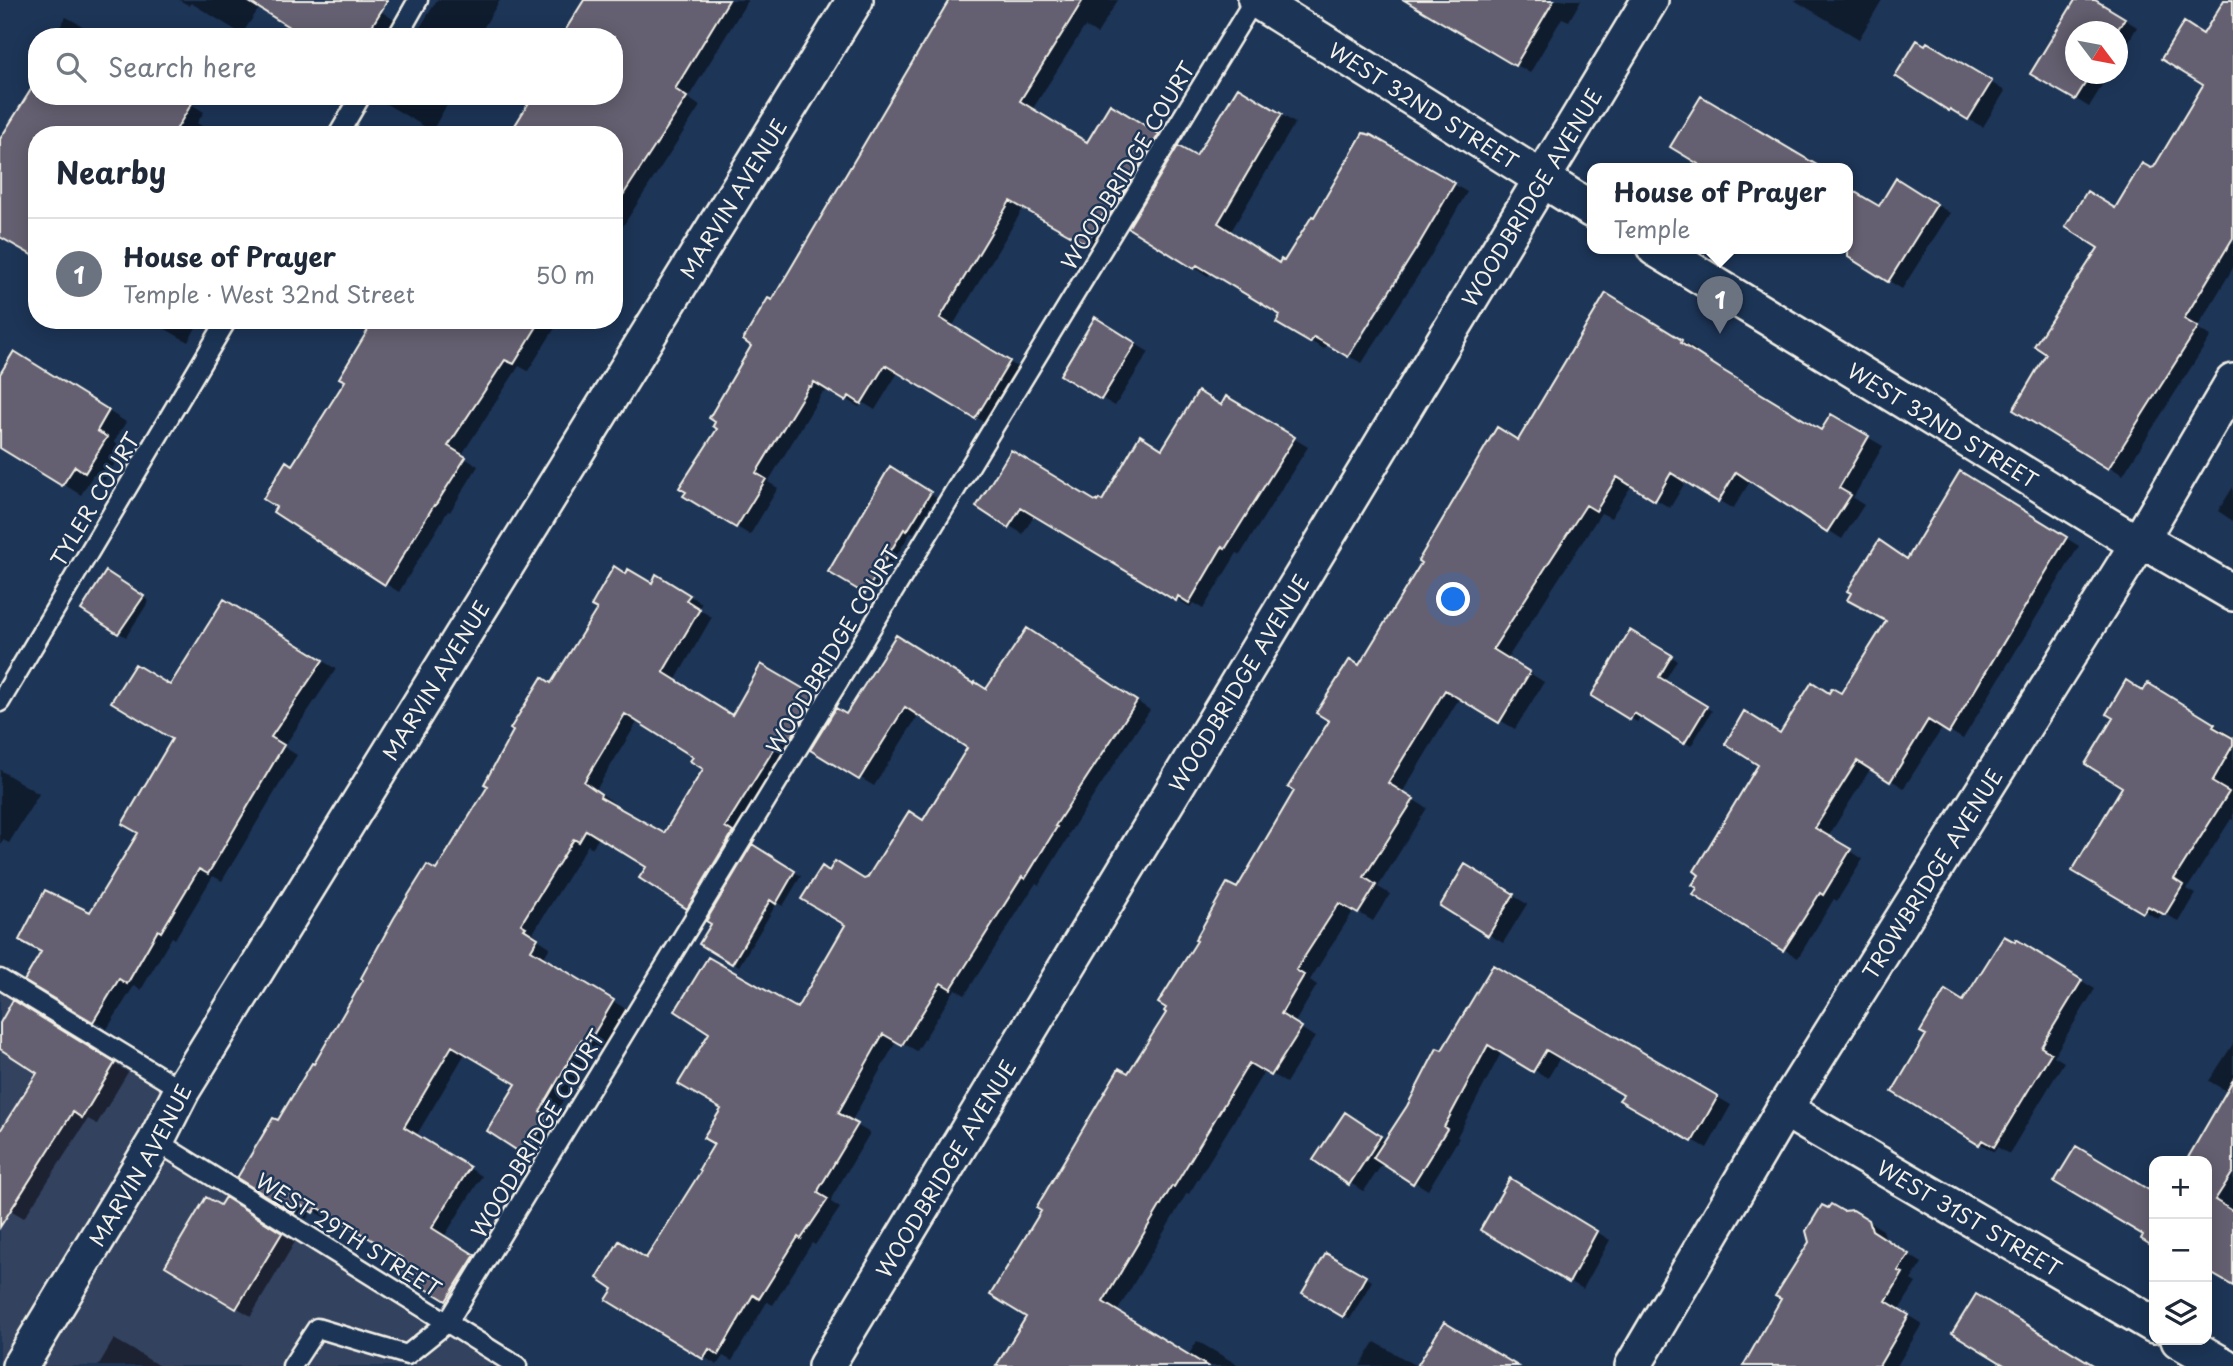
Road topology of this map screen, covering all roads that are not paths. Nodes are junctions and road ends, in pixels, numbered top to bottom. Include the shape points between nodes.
1 (418, 0) edge
2 (855, 0) edge
3 (1255, 0) edge
4 (1650, 0) edge
5 (402, 28) edge
6 (356, 105) edge
7 (343, 126) edge
8 (1541, 178) junction
9 (1587, 207) edge
10 (1665, 254) edge
11 (223, 329) edge
12 (2233, 382) edge
13 (2137, 544) junction
14 (2233, 593) edge
15 (0, 702) edge
16 (0, 979) edge
17 (183, 1090) junction
18 (1784, 1109) junction
19 (156, 1141) junction
20 (448, 1322) junction
21 (2149, 1322) edge
22 (2188, 1345) edge
23 (20, 1366) edge
24 (292, 1366) edge
25 (517, 1366) edge
26 (826, 1366) edge
27 (1633, 1366) edge
28 (2224, 1366) edge

1 - 5 lane
2 - 17 street, MARVIN AVENUE
3 - 8 street, WEST 32ND STREET
3 - 20 lane, WOODBRIDGE COURT
4 - 8 street, WOODBRIDGE AVENUE
6 - 7 lane
8 - 9 street, WEST 32ND STREET
8 - 26 street, WOODBRIDGE AVENUE
10 - 13 street, WEST 32ND STREET
11 - 15 lane, TYLER COURT
12 - 13 street, TROWBRIDGE AVENUE
13 - 14 street, WEST 32ND STREET via 2151,545
13 - 18 street, TROWBRIDGE AVENUE
16 - 17 lane
17 - 19 street, MARVIN AVENUE
18 - 21 street, WEST 31ST STREET
18 - 27 street, TROWBRIDGE AVENUE
19 - 20 lane, WEST 29TH STREET
19 - 23 street, MARVIN AVENUE
20 - 24 lane, WOODBRIDGE COURT via 407,1355 317,1328
20 - 25 lane, WEST 29TH STREET
22 - 28 street

